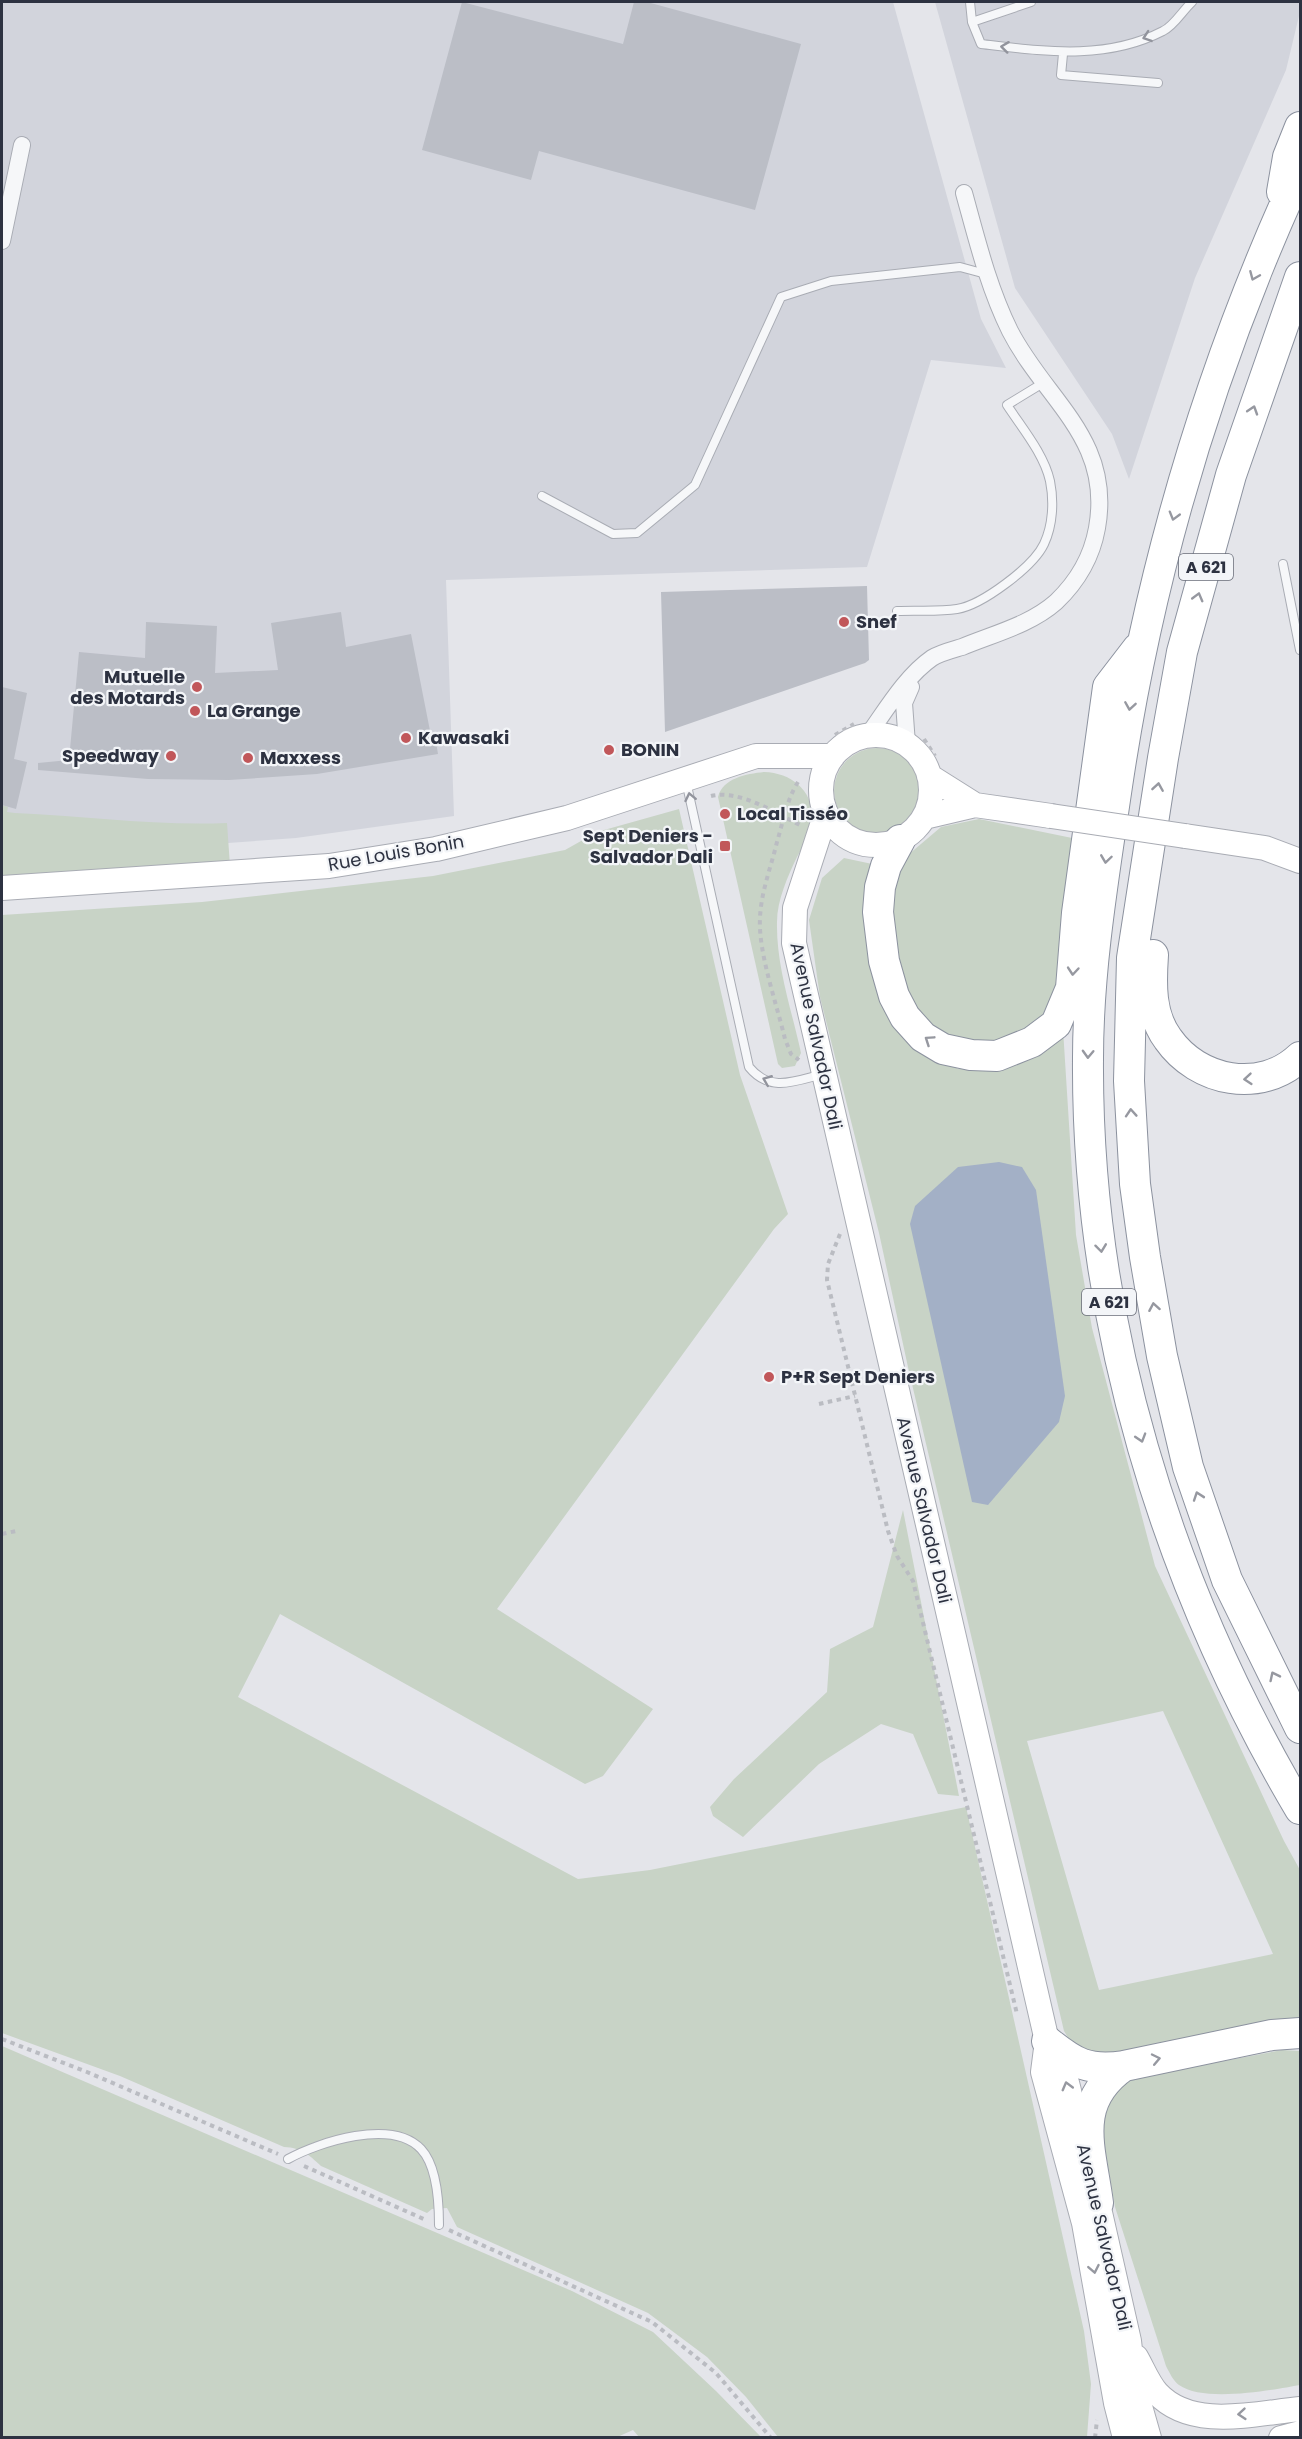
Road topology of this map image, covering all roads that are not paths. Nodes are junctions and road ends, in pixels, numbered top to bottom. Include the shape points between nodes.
1 (970, 2) edge
2 (1031, 2) edge
3 (1192, 2) edge
4 (972, 22) junction
5 (1063, 54) junction
6 (1158, 83) dead end
7 (1300, 127) edge
8 (22, 145) dead end
9 (1300, 171) edge
10 (964, 192) dead end
11 (1277, 222) junction
12 (2, 241) edge
13 (986, 274) junction
14 (1300, 277) edge
15 (1043, 383) junction
16 (542, 496) dead end
17 (1283, 564) dead end
18 (897, 611) dead end
19 (1140, 646) junction
20 (1300, 650) edge
21 (918, 671) junction
22 (865, 727) junction
23 (907, 744) junction
24 (831, 747) junction
25 (778, 757) junction
26 (929, 776) junction
27 (685, 778) junction
28 (821, 787) junction
29 (975, 805) junction
30 (924, 818) junction
31 (819, 822) junction
32 (851, 840) junction
33 (900, 840) junction
34 (1300, 842) edge
35 (1265, 848) junction
36 (1300, 861) edge
37 (1146, 866) junction
38 (806, 873) junction
39 (2, 888) edge
40 (1300, 1057) edge
41 (823, 1074) junction
42 (1300, 1728) edge
43 (1300, 1809) edge
44 (1300, 2033) edge
45 (1047, 2041) junction
46 (1124, 2066) junction
47 (288, 2159) road end
48 (1098, 2203) junction
49 (439, 2225) road end
50 (1129, 2341) junction
51 (1106, 2408) junction
52 (1300, 2409) edge
53 (1300, 2433) edge
54 (1113, 2438) edge
55 (1125, 2438) edge
56 (1149, 2438) edge
57 (1281, 2438) edge

1 - 4 lane
2 - 4 lane
3 -> 5 lane via 1165,31 1113,49
5 -> 4 lane via 981,44
5 - 6 lane via 1061,75
7 - 11 highway via 1288,157
8 - 12 street
9 - 11 highway, A 621
10 - 13 street
11 -> 19 highway, A 621 via 1246,296 1190,459
13 - 15 street via 1011,333
13 - 16 lane via 960,267 843,280 781,297 695,485 637,533 613,534
37 -> 14 highway, A 621 via 1182,652 1231,476
15 - 18 lane via 1008,405 1043,462 1049,480 1051,522 1043,545 1024,568 984,599 958,609
15 - 21 street via 1075,424 1094,462 1100,492 1094,545 1078,577 1055,602 1029,621 933,658
17 - 20 lane
19 -> 33 highway via 1108,687 1077,913 1071,988 1056,1024 1032,1042 998,1056 971,1055 943,1049 923,1037 905,1017 884,961 878,912 886,866
19 -> 43 highway, A 621 via 1102,888 1088,1056 1095,1197 1105,1286 1133,1410 1177,1557 1237,1695
21 - 22 street
21 - 23 street via 904,702
22 - 23 street
22 - 24 street via 855,739
23 - 26 street via 921,758
24 - 25 street, Rue Louis Bonin
24 - 28 street
25 - 27 street, Rue Louis Bonin via 756,756
25 - 28 street
26 - 29 street
26 - 30 street via 931,797
27 - 39 street, Rue Louis Bonin via 567,818 436,849 329,866
41 -> 27 lane via 774,1084 755,1075 749,1067
28 - 31 street
29 - 30 street
29 - 35 street, bridge
30 - 33 street
31 - 32 street via 833,825
31 - 38 street, Avenue Salvador Dali
32 - 33 street via 874,846
32 - 38 street, Avenue Salvador Dali via 822,856
34 - 35 street
35 - 36 street
40 -> 37 highway via 1291,1066 1260,1078 1234,1080 1186,1060 1167,1039 1151,988 1157,899
42 -> 37 highway, A 621 via 1227,1580 1188,1467 1162,1356 1135,1184 1128,1081 1132,958
38 - 41 street, Avenue Salvador Dali via 795,908 794,943
41 - 45 street, Avenue Salvador Dali
46 -> 44 highway via 1272,2035
45 - 46 highway via 1090,2068
48 -> 45 street, Avenue Salvador Dali via 1062,2067
45 -> 51 street, Avenue Salvador Dali via 1043,2072 1084,2223
46 - 48 highway via 1109,2077 1094,2097 1087,2116
47 - 49 lane via 339,2138 380,2134 406,2140 420,2148 429,2163
48 - 50 street, Avenue Salvador Dali
52 -> 50 street via 1215,2416 1175,2408 1148,2381
50 - 56 street, Avenue Salvador Dali via 1134,2385
51 - 54 street, Avenue Salvador Dali
51 - 55 street, Avenue Salvador Dali
53 - 57 street

